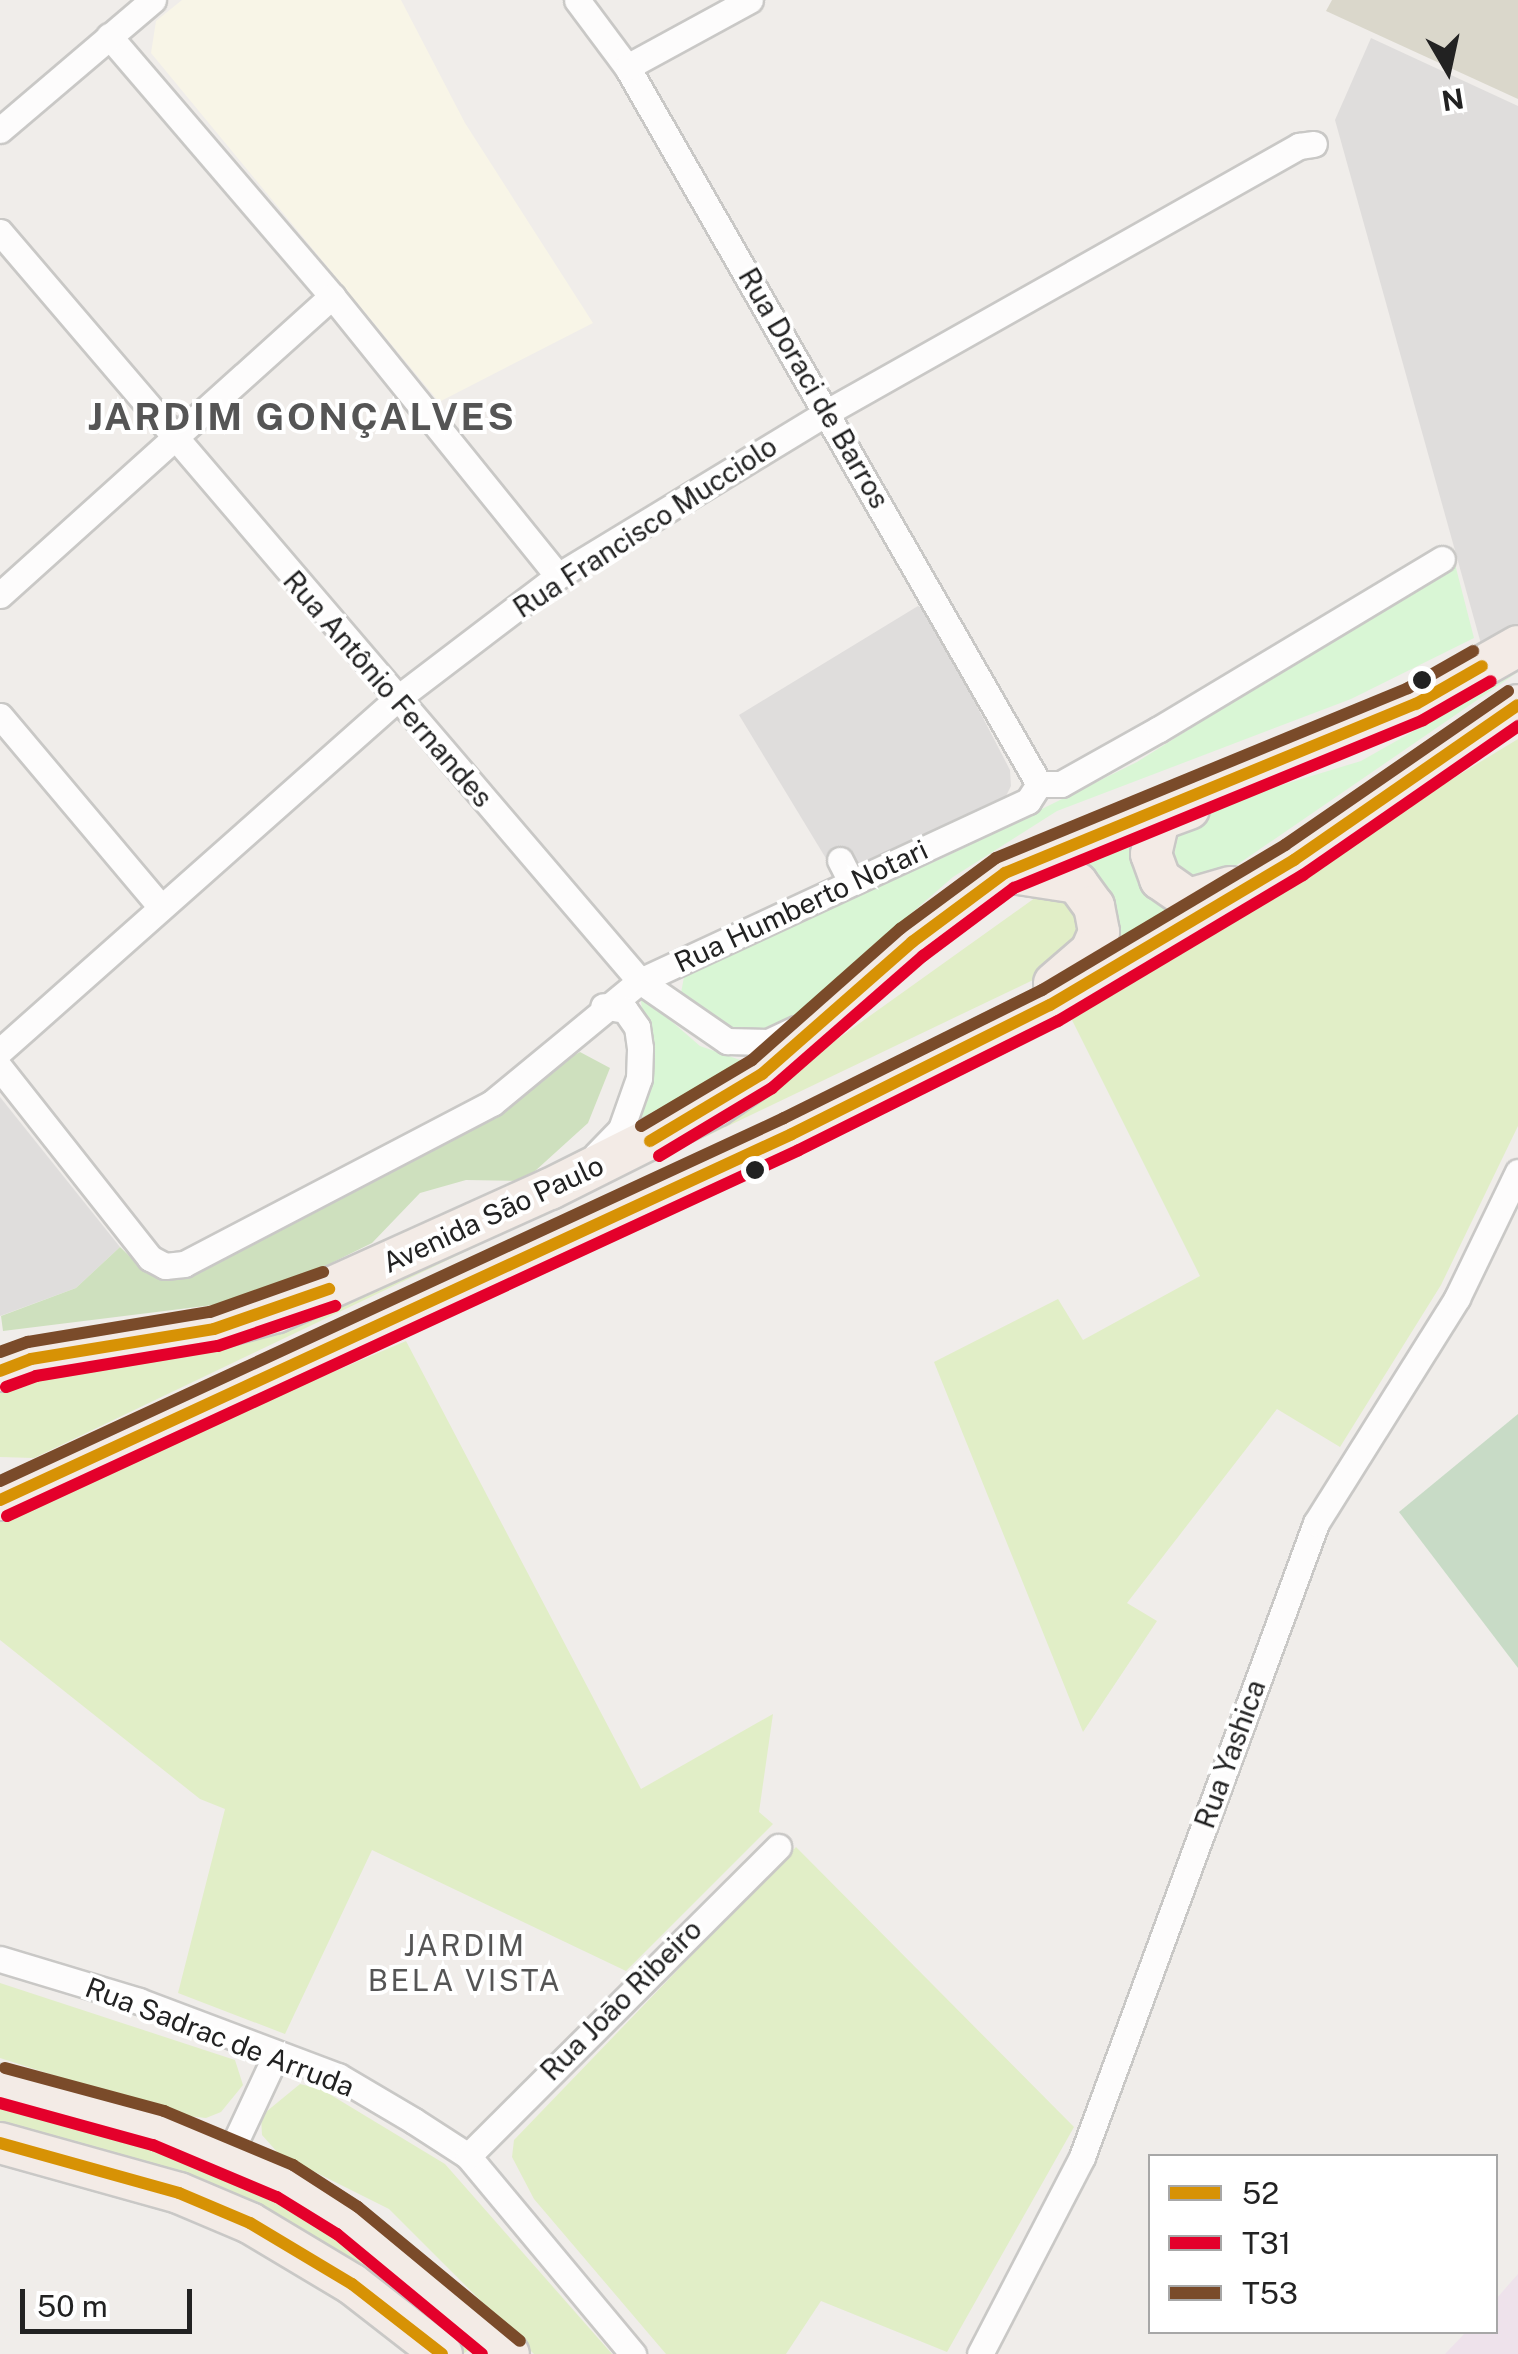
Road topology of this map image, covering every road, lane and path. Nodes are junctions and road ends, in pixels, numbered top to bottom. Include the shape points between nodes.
1 (154, 0) edge
2 (577, 0) edge
3 (750, 0) edge
4 (109, 36) junction
5 (626, 68) junction
6 (0, 130) edge
7 (1314, 144) dead end
8 (0, 232) edge
9 (332, 296) junction
10 (829, 411) junction
11 (171, 439) junction
12 (1442, 559) dead end
13 (558, 576) junction
14 (0, 595) edge
15 (1518, 646) edge
16 (398, 698) junction
17 (1416, 704) junction
18 (1518, 705) edge
19 (0, 716) edge
20 (1039, 784) junction
21 (1294, 860) junction
22 (1006, 873) junction
23 (161, 907) junction
24 (640, 981) junction
25 (603, 1006) junction
26 (828, 1015) junction
27 (0, 1051) edge
28 (0, 1068) edge
29 (869, 1095) junction
30 (1518, 1172) edge
31 (550, 1188) junction
32 (10, 1368) edge
33 (123, 1442) junction
34 (0, 1476) edge
35 (0, 1500) edge
36 (778, 1847) dead end
37 (0, 1959) edge
38 (276, 2054) junction
39 (0, 2085) edge
40 (0, 2143) edge
41 (230, 2153) junction
42 (468, 2156) junction
43 (442, 2354) edge
44 (509, 2354) edge
45 (633, 2354) edge
46 (980, 2354) edge

1 - 4 street
2 - 5 street, Rua Doraci de Barros
3 - 5 street
4 - 6 street
4 - 9 street
5 - 10 street, Rua Doraci de Barros
7 - 10 street, Rua Francisco Mucciolo via 1299,146
8 - 11 street, Rua Antônio Fernandes
9 - 11 street
9 - 13 street
10 - 13 street, Rua Francisco Mucciolo
10 - 20 street, Rua Doraci de Barros
11 - 14 street
11 - 16 street, Rua Antônio Fernandes
12 - 20 street, Rua Humberto Notari via 1159,729 1060,784
13 - 16 street, Rua Francisco Mucciolo
15 - 17 main road, Avenida São Paulo
16 - 23 street, Rua Francisco Mucciolo
16 - 24 street, Rua Antônio Fernandes
17 - 21 main road via 1394,730 1160,820 1152,842 1160,879 1189,898
17 - 22 main road, Avenida São Paulo
18 - 21 main road, Avenida São Paulo
19 - 23 street
20 - 24 street, Rua Humberto Notari via 1028,801 845,871
21 - 29 main road, Avenida São Paulo via 1050,1005
22 - 26 main road, Avenida São Paulo
22 - 29 main road via 1077,883 1094,906 1099,932 1091,951 1072,973 887,1070
23 - 27 street, Rua Francisco Mucciolo
24 - 25 street, Rua Humberto Notari
24 - 26 street, Rua Antônio Fernandes via 726,1042 768,1042
25 - 28 street, Rua Humberto Notari via 492,1102 211,1252 166,1266 150,1258 80,1175
25 - 31 street via 625,1010 637,1026 632,1103 606,1147
26 - 31 main road, Avenida São Paulo via 716,1106
29 - 33 main road, Avenida São Paulo
30 - 46 street, Rua Yashica via 1457,1298 1316,1523 1082,2157
31 - 32 main road, Avenida São Paulo via 277,1312
33 - 34 main road via 57,1468
33 - 35 main road, Avenida São Paulo
36 - 42 street, Rua Joāo Ribeiro
37 - 38 street, Rua Sadrac de Arruda via 139,2001
38 - 41 street
38 - 42 street, Rua Sadrac de Arruda via 338,2076
39 - 41 main road
40 - 43 main road via 179,2193 250,2223 352,2284
41 - 44 main road via 347,2220
42 - 45 street, Rua Sadrac de Arruda

